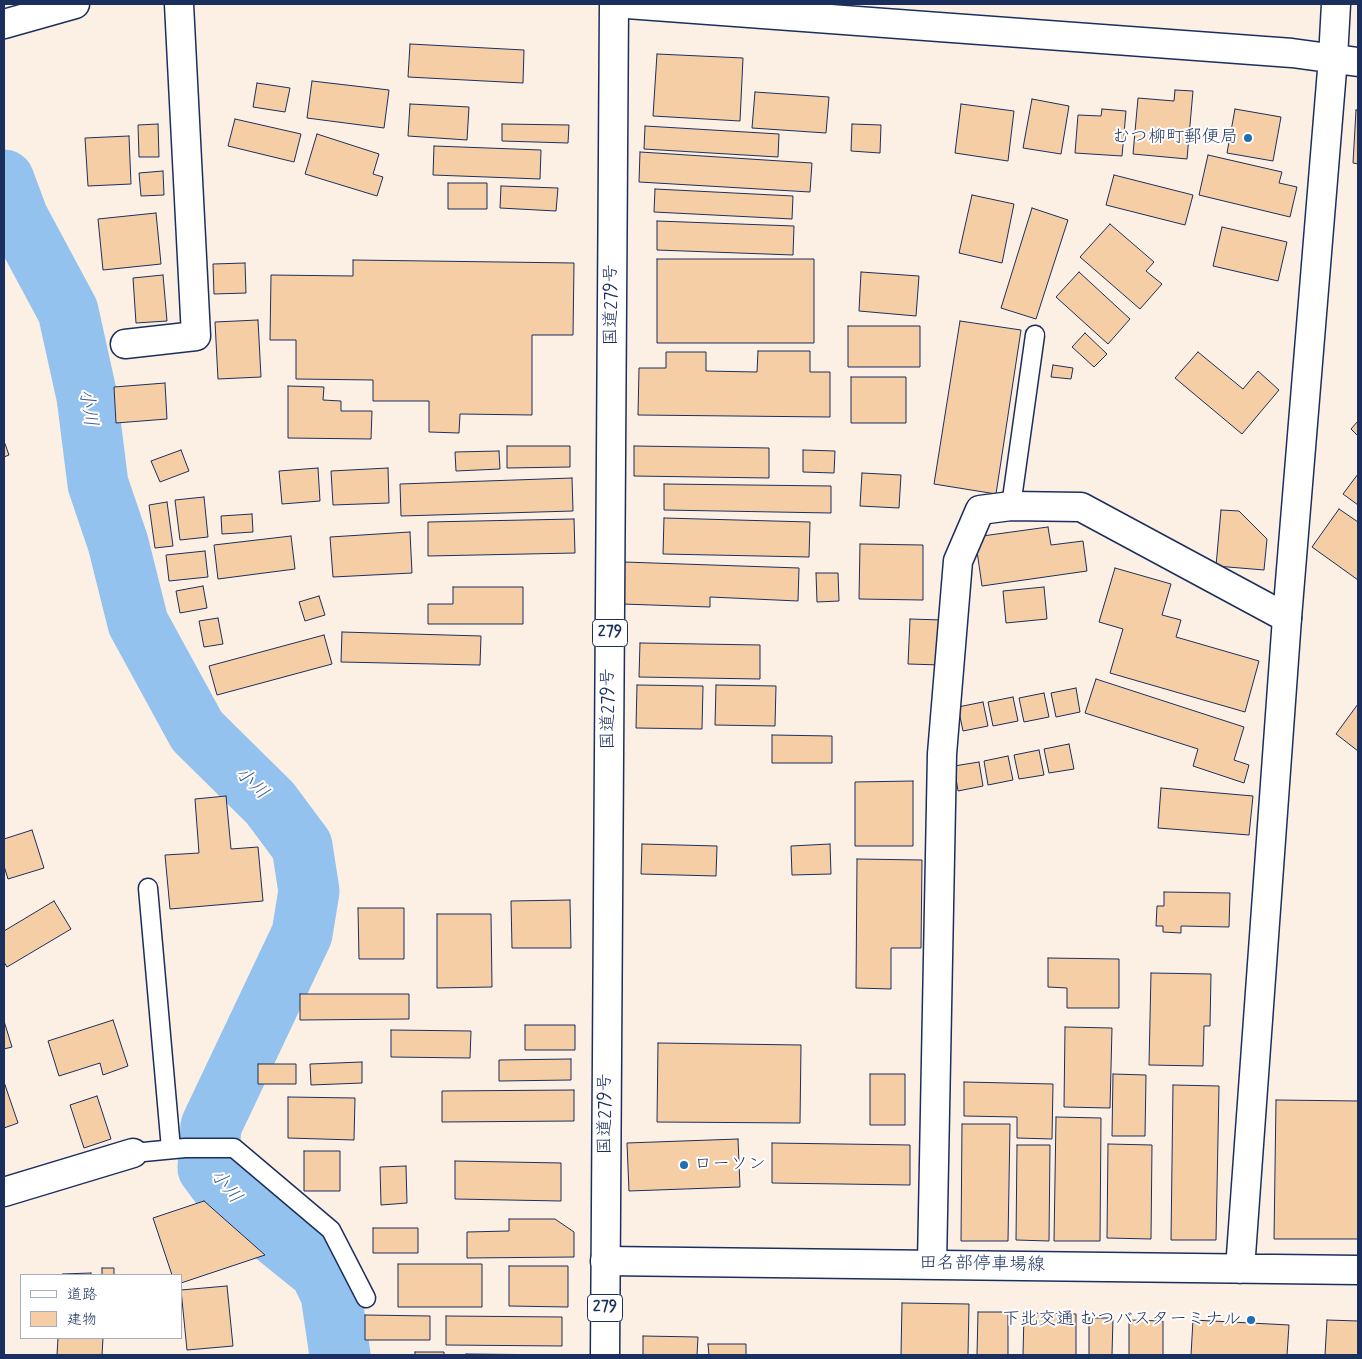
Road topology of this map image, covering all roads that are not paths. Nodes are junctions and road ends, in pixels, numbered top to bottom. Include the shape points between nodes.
1 (75, 4) edge
2 (179, 4) edge
3 (614, 4) edge
4 (627, 4) edge
5 (1336, 4) edge
6 (11, 22) edge
7 (1346, 60) edge
8 (1035, 335) dead end
9 (125, 344) dead end
10 (1011, 506) junction
11 (1287, 618) junction
12 (148, 888) dead end
13 (178, 1149) junction
14 (133, 1153) joint
15 (4, 1192) edge
16 (605, 1261) junction
17 (932, 1264) junction
18 (1240, 1269) junction
19 (1358, 1270) edge
20 (366, 1298) dead end
21 (605, 1355) edge

1 - 6 main road
2 - 9 main road via 196,336
3 - 16 main road, 国道279号 / 279
4 - 7 main road via 1292,53
5 - 7 main road
7 - 11 main road
8 - 10 lane
10 - 11 main road via 1081,507
10 - 17 main road via 980,510 958,561 942,754
11 - 18 main road
12 - 13 lane
13 - 14 lane
13 - 20 lane via 234,1148 331,1230
14 - 15 main road
16 - 17 main road, 田名部停車場線
16 - 21 main road, 国道279号 / 279
17 - 18 main road, 田名部停車場線
18 - 19 main road, 田名部停車場線

